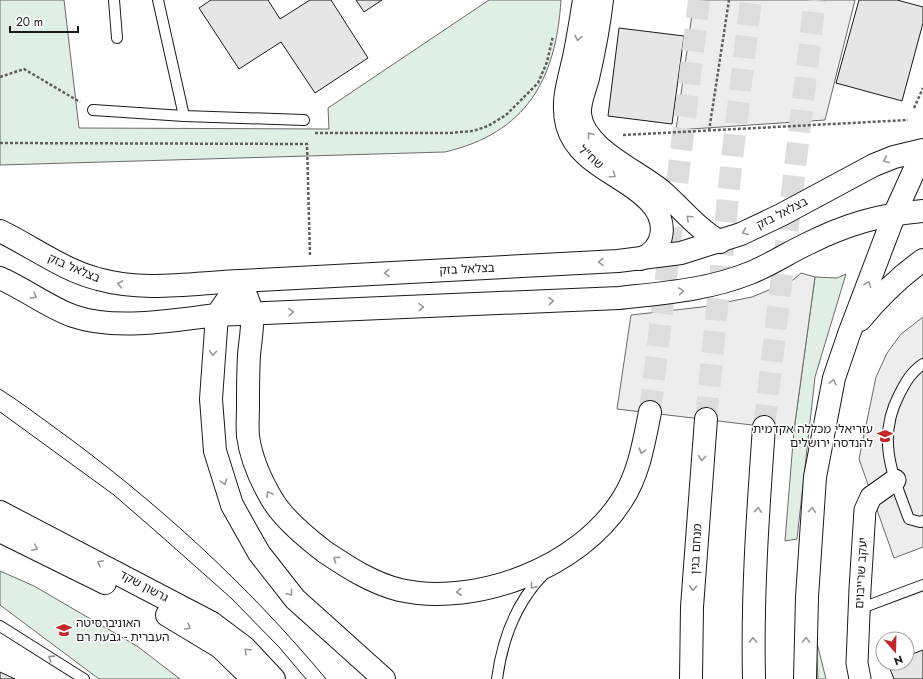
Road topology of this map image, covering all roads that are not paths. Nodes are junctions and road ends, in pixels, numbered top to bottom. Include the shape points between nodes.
1 (114, 0) edge
2 (158, 0) edge
3 (584, 0) edge
4 (602, 0) edge
5 (117, 38) dead end
6 (93, 110) road end
7 (184, 116) junction
8 (304, 120) road end
9 (923, 151) edge
10 (923, 211) edge
11 (895, 213) junction
12 (0, 231) edge
13 (720, 242) junction
14 (640, 259) junction
15 (923, 260) edge
16 (0, 278) edge
17 (240, 281) junction
18 (252, 314) junction
19 (216, 315) junction
20 (849, 334) junction
21 (923, 364) edge
22 (650, 412) tunnel mouth
23 (706, 420) tunnel mouth
24 (764, 427) tunnel mouth
25 (894, 480) junction
26 (0, 512) edge
27 (923, 521) edge
28 (0, 531) edge
29 (560, 558) junction
30 (923, 585) edge
31 (859, 609) junction
32 (0, 626) edge
33 (84, 679) edge
34 (253, 679) edge
35 (274, 679) edge
36 (384, 679) edge
37 (497, 679) edge
38 (691, 679) edge
39 (754, 679) edge
40 (805, 679) edge
41 (860, 679) edge

1 - 5 lane
2 - 7 lane
3 -> 14 main road, שח"ל via 564,102 565,116 573,140 603,168 638,191 659,214 663,226 661,238 654,250
13 -> 4 main road, שח"ל via 694,224 652,183 610,156 583,124 580,114 581,101 588,78
6 - 7 lane
7 - 8 lane
9 - 11 main road
9 -> 13 main road, בצלאל בזק via 894,157 874,165 767,222
10 - 11 main road
18 -> 11 main road via 619,298 675,292 732,279 759,269 833,231 877,216
20 -> 11 main road
17 -> 12 main road, בצלאל בזק via 136,286 97,279 61,265
13 - 14 main road, בצלאל בזק via 681,253
14 -> 17 main road, בצלאל בזק
15 - 20 main road via 897,280 872,305
16 -> 19 main road via 73,316 110,324
17 - 18 main road
17 - 19 main road
18 - 19 main road
29 -> 18 main road via 497,586 458,593 425,593 399,590 365,577 313,543 275,503 260,477 248,436
19 -> 36 main road via 212,399 215,450 232,505 259,553 295,599
40 -> 20 main road via 807,597 815,477 834,378
21 - 25 lane via 914,370 892,409 887,435 888,458
22 -> 29 main road via 638,463 622,500 595,531
23 -> 38 main road, מנחם בגין via 692,606
39 -> 24 main road via 756,543
25 - 27 lane via 909,519
25 - 31 street, יעקב שרייבוים via 871,497 865,510
35 -> 26 main road, גרשון שקד via 244,648 212,623
28 -> 34 main road, גרשון שקד via 185,625 220,647
29 -> 37 lane via 532,586 522,602 510,628
30 - 31 lane
31 - 41 street, יעקב שרייבוים via 857,663
33 -> 32 lane

